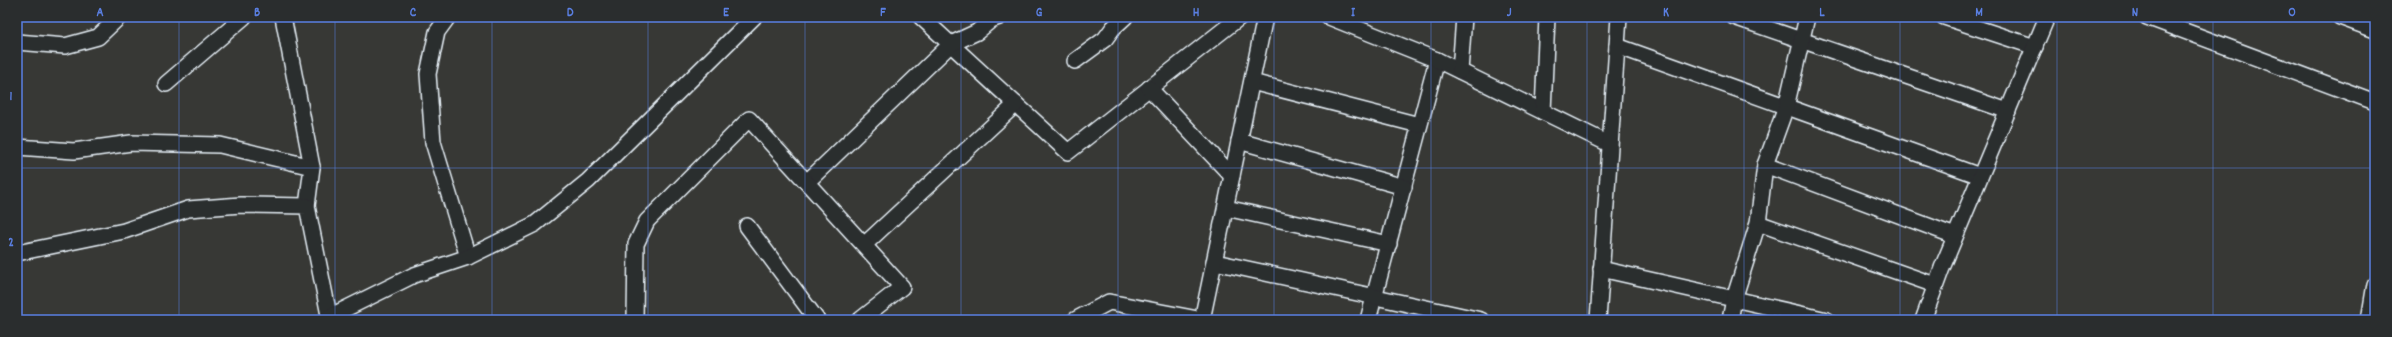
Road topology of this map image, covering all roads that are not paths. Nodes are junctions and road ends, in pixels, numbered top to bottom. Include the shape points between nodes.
1 (119, 17) edge
2 (244, 17) edge
3 (284, 17) edge
4 (448, 17) edge
5 (754, 17) edge
6 (921, 17) edge
7 (999, 17) edge
8 (1125, 17) edge
9 (1240, 17) edge
10 (1265, 17) edge
11 (1329, 17) edge
12 (1464, 17) edge
13 (1547, 17) edge
14 (1619, 17) edge
15 (1734, 17) edge
16 (1807, 17) edge
17 (1944, 17) edge
18 (2047, 17) edge
19 (2147, 17) edge
20 (2340, 17) edge
21 (2375, 30) edge
22 (1801, 40) junction
23 (17, 42) edge
24 (951, 44) junction
25 (1617, 46) junction
26 (2034, 47) junction
27 (1437, 60) junction
28 (1075, 61) dead end
29 (1460, 71) junction
30 (1252, 82) junction
31 (166, 84) dead end
32 (1149, 88) junction
33 (2375, 102) edge
34 (1016, 104) junction
35 (1786, 107) junction
36 (2008, 111) junction
37 (1543, 112) junction
38 (1419, 125) junction
39 (1239, 141) junction
40 (1610, 144) junction
41 (17, 147) edge
42 (1765, 165) junction
43 (312, 167) junction
44 (1232, 176) junction
45 (1980, 176) junction
46 (807, 182) junction
47 (1404, 187) junction
48 (307, 206) junction
49 (1226, 208) junction
50 (1758, 223) junction
51 (747, 226) dead end
52 (1955, 236) junction
53 (1389, 244) junction
54 (864, 245) junction
55 (17, 253) edge
56 (468, 257) junction
57 (1215, 262) junction
58 (1602, 269) junction
59 (2375, 284) edge
60 (1935, 285) junction
61 (1374, 297) junction
62 (1734, 299) junction
63 (2371, 311) edge
64 (330, 318) edge
65 (635, 320) edge
66 (817, 320) edge
67 (860, 320) edge
68 (1075, 320) edge
69 (1202, 320) edge
70 (1368, 320) edge
71 (1481, 320) edge
72 (1598, 320) edge
73 (1730, 320) edge
74 (1827, 320) edge
75 (1923, 320) edge

1 - 23 street via 98,37 65,46
2 - 31 street
3 - 43 street
4 - 56 street via 437,32 428,74 433,142
5 - 56 street via 588,181 535,224
6 - 24 street
7 - 24 street via 991,20 977,32
8 - 28 street via 1105,40
9 - 32 street
10 - 30 street
11 - 27 street
12 - 29 street
13 - 37 street
14 - 25 street
15 - 22 street
16 - 22 street
17 - 26 street
18 - 26 street
19 - 33 street
20 - 21 street
22 - 35 street
22 - 36 street
24 - 34 street
24 - 46 street
25 - 35 street
25 - 40 street
26 - 36 street
27 - 29 street
27 - 38 street
29 - 37 street
30 - 38 street
30 - 39 street
32 - 34 street via 1068,152
32 - 44 street
34 - 54 street
35 - 42 street
35 - 45 street
36 - 45 street
37 - 40 street
38 - 47 street
39 - 44 street
39 - 47 street
40 - 58 street
41 - 43 street via 74,151 131,143 220,145
42 - 50 street
42 - 52 street
43 - 48 street
44 - 49 street
45 - 52 street
46 - 54 street
46 - 65 street via 749,119 647,221 636,244
47 - 53 street
48 - 55 street via 241,205 188,209 124,231
48 - 64 street
49 - 53 street
49 - 57 street
50 - 60 street
50 - 62 street
51 - 66 street
52 - 60 street
53 - 61 street
54 - 67 street via 902,287
56 - 64 street via 414,275
57 - 61 street
57 - 69 street
58 - 62 street
58 - 72 street
59 - 63 street
60 - 75 street
61 - 70 street
61 - 71 street
62 - 73 street
62 - 74 street
68 - 69 street via 1109,302

